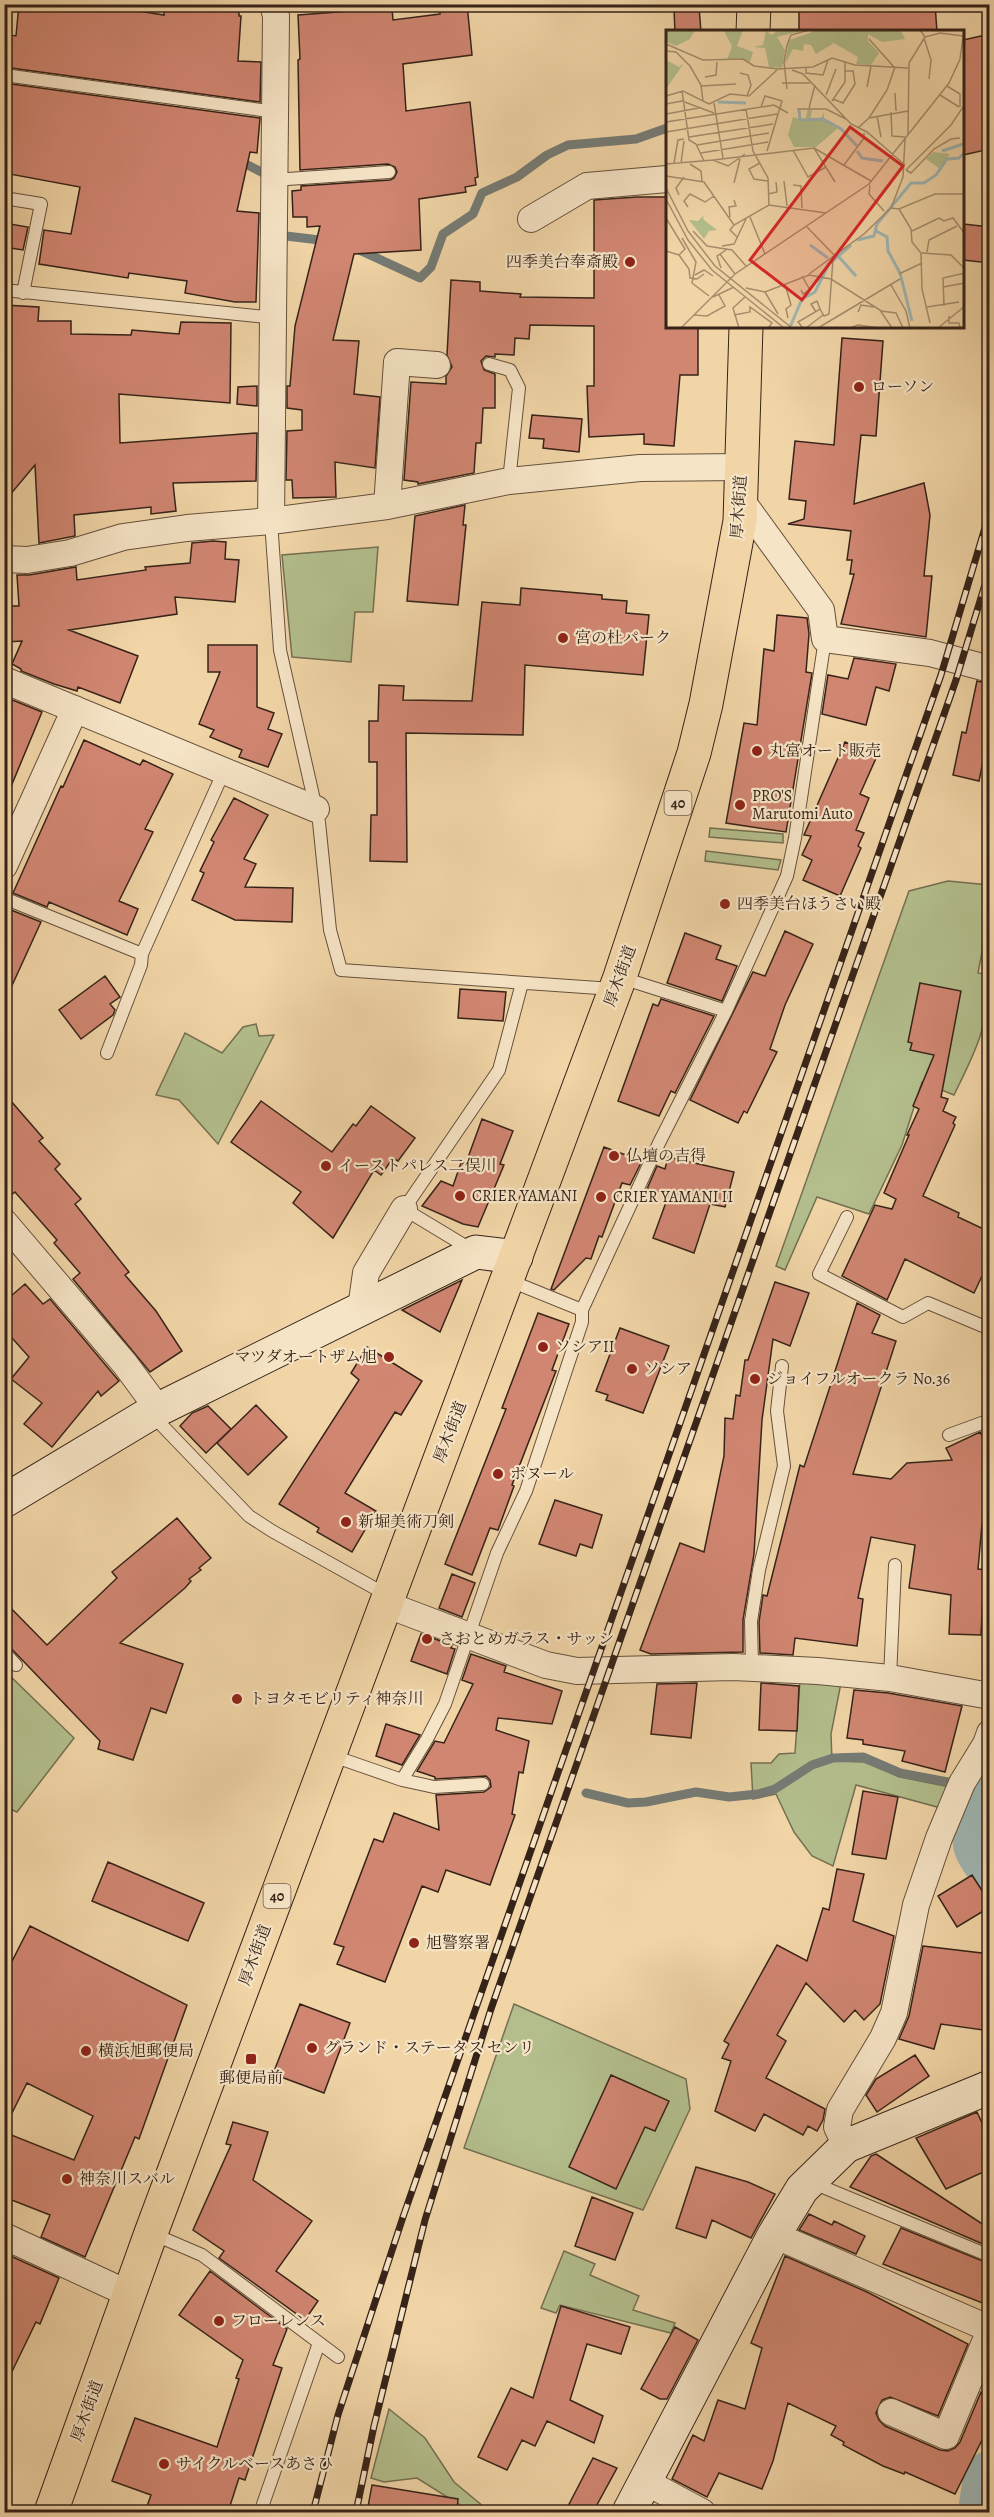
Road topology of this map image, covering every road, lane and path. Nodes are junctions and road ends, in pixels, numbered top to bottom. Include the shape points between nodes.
1 (273, 4) edge
2 (754, 4) edge
3 (753, 30) edge
4 (4, 75) edge
5 (276, 112) junction
6 (389, 172) dead end
7 (666, 179) edge
8 (273, 180) junction
9 (4, 198) edge
10 (531, 219) dead end
11 (4, 290) edge
12 (23, 293) junction
13 (275, 318) junction
14 (746, 328) edge
15 (489, 364) dead end
16 (437, 365) dead end
17 (742, 467) junction
18 (509, 481) junction
19 (741, 500) junction
20 (387, 506) junction
21 (271, 521) junction
22 (4, 559) edge
23 (825, 639) junction
24 (990, 669) edge
25 (4, 680) edge
26 (75, 709) junction
27 (224, 771) junction
28 (316, 809) junction
29 (7, 851) edge
30 (4, 898) edge
31 (142, 954) junction
32 (522, 983) junction
33 (618, 983) junction
34 (726, 1011) junction
35 (107, 1053) dead end
36 (404, 1209) junction
37 (847, 1217) dead end
38 (4, 1222) edge
39 (476, 1252) junction
40 (511, 1268) junction
41 (361, 1308) junction
42 (582, 1310) junction
43 (990, 1329) edge
44 (782, 1366) dead end
45 (155, 1411) junction
46 (990, 1420) edge
47 (949, 1435) dead end
48 (4, 1501) edge
49 (895, 1565) dead end
50 (387, 1599) junction
51 (470, 1635) junction
52 (4, 1652) edge
53 (16, 1665) dead end
54 (752, 1667) junction
55 (890, 1678) junction
56 (990, 1696) edge
57 (988, 1742) edge
58 (329, 1754) junction
59 (402, 1780) junction
60 (483, 1784) dead end
61 (990, 2087) edge
62 (846, 2146) junction
63 (809, 2181) junction
64 (151, 2233) junction
65 (774, 2235) junction
66 (4, 2236) edge
67 (990, 2256) edge
68 (129, 2294) junction
69 (990, 2329) edge
70 (319, 2343) junction
71 (338, 2357) dead end
72 (891, 2412) dead end
73 (646, 2482) junction
74 (262, 2507) dead end
75 (51, 2512) edge
76 (629, 2512) edge
77 (702, 2512) edge

1 - 5 street
2 - 3 main road
4 - 5 lane
5 - 8 street
6 - 8 lane
7 - 10 street via 587,186
8 - 13 street
9 - 12 lane via 41,204
11 - 12 lane
12 - 13 lane
13 - 21 street
14 - 17 main road, 厚木街道 / 40
15 - 18 lane via 510,370 519,388
16 - 20 street via 397,363
17 - 18 street via 640,468
17 - 19 main road, 厚木街道 / 40
18 - 20 street
19 - 23 street via 821,610
19 - 33 main road, 厚木街道 / 40 via 717,647 694,753
20 - 21 street
21 - 22 street via 133,536 70,553 27,560
21 - 28 lane via 280,650
23 - 24 street via 930,653
23 - 34 lane via 786,876
25 - 26 street
26 - 27 street
26 - 29 street
27 - 28 street
27 - 31 lane
28 - 32 lane via 330,930 341,970
30 - 31 lane
31 - 35 lane
32 - 33 lane
32 - 36 lane via 499,1070
33 - 34 lane
33 - 40 main road, 厚木街道 / 40
34 - 42 lane via 659,1143
36 - 39 lane
36 - 41 street via 366,1273
37 - 43 lane via 819,1274 903,1317 928,1303
38 - 45 street via 125,1364
39 - 40 street
39 - 41 street
40 - 42 lane
40 - 50 main road, 厚木街道 / 40
41 - 45 street
42 - 51 lane via 582,1322 526,1491 497,1553
44 - 54 lane via 777,1411 784,1466 757,1580 751,1622
45 - 48 street
45 - 50 lane via 249,1516
46 - 47 lane
49 - 55 lane
50 - 51 street
50 - 58 main road, 厚木街道 / 40
51 - 54 street via 546,1665 577,1671
51 - 59 lane via 445,1704
52 - 53 lane
54 - 55 street
55 - 56 street
57 - 62 street via 962,1783 939,1838 916,1905 894,2013 840,2110 837,2127
58 - 59 lane
58 - 64 main road, 厚木街道 / 40
59 - 60 lane via 434,1787
61 - 62 street
62 - 63 street
63 - 65 street
63 - 67 lane
64 - 68 main road, 厚木街道 / 40
64 - 70 lane via 202,2254
65 - 69 street
65 - 73 street
66 - 68 street
68 - 75 main road, 厚木街道 / 40
69 - 72 street via 946,2436
70 - 71 lane
70 - 74 lane
73 - 76 street
73 - 77 street

